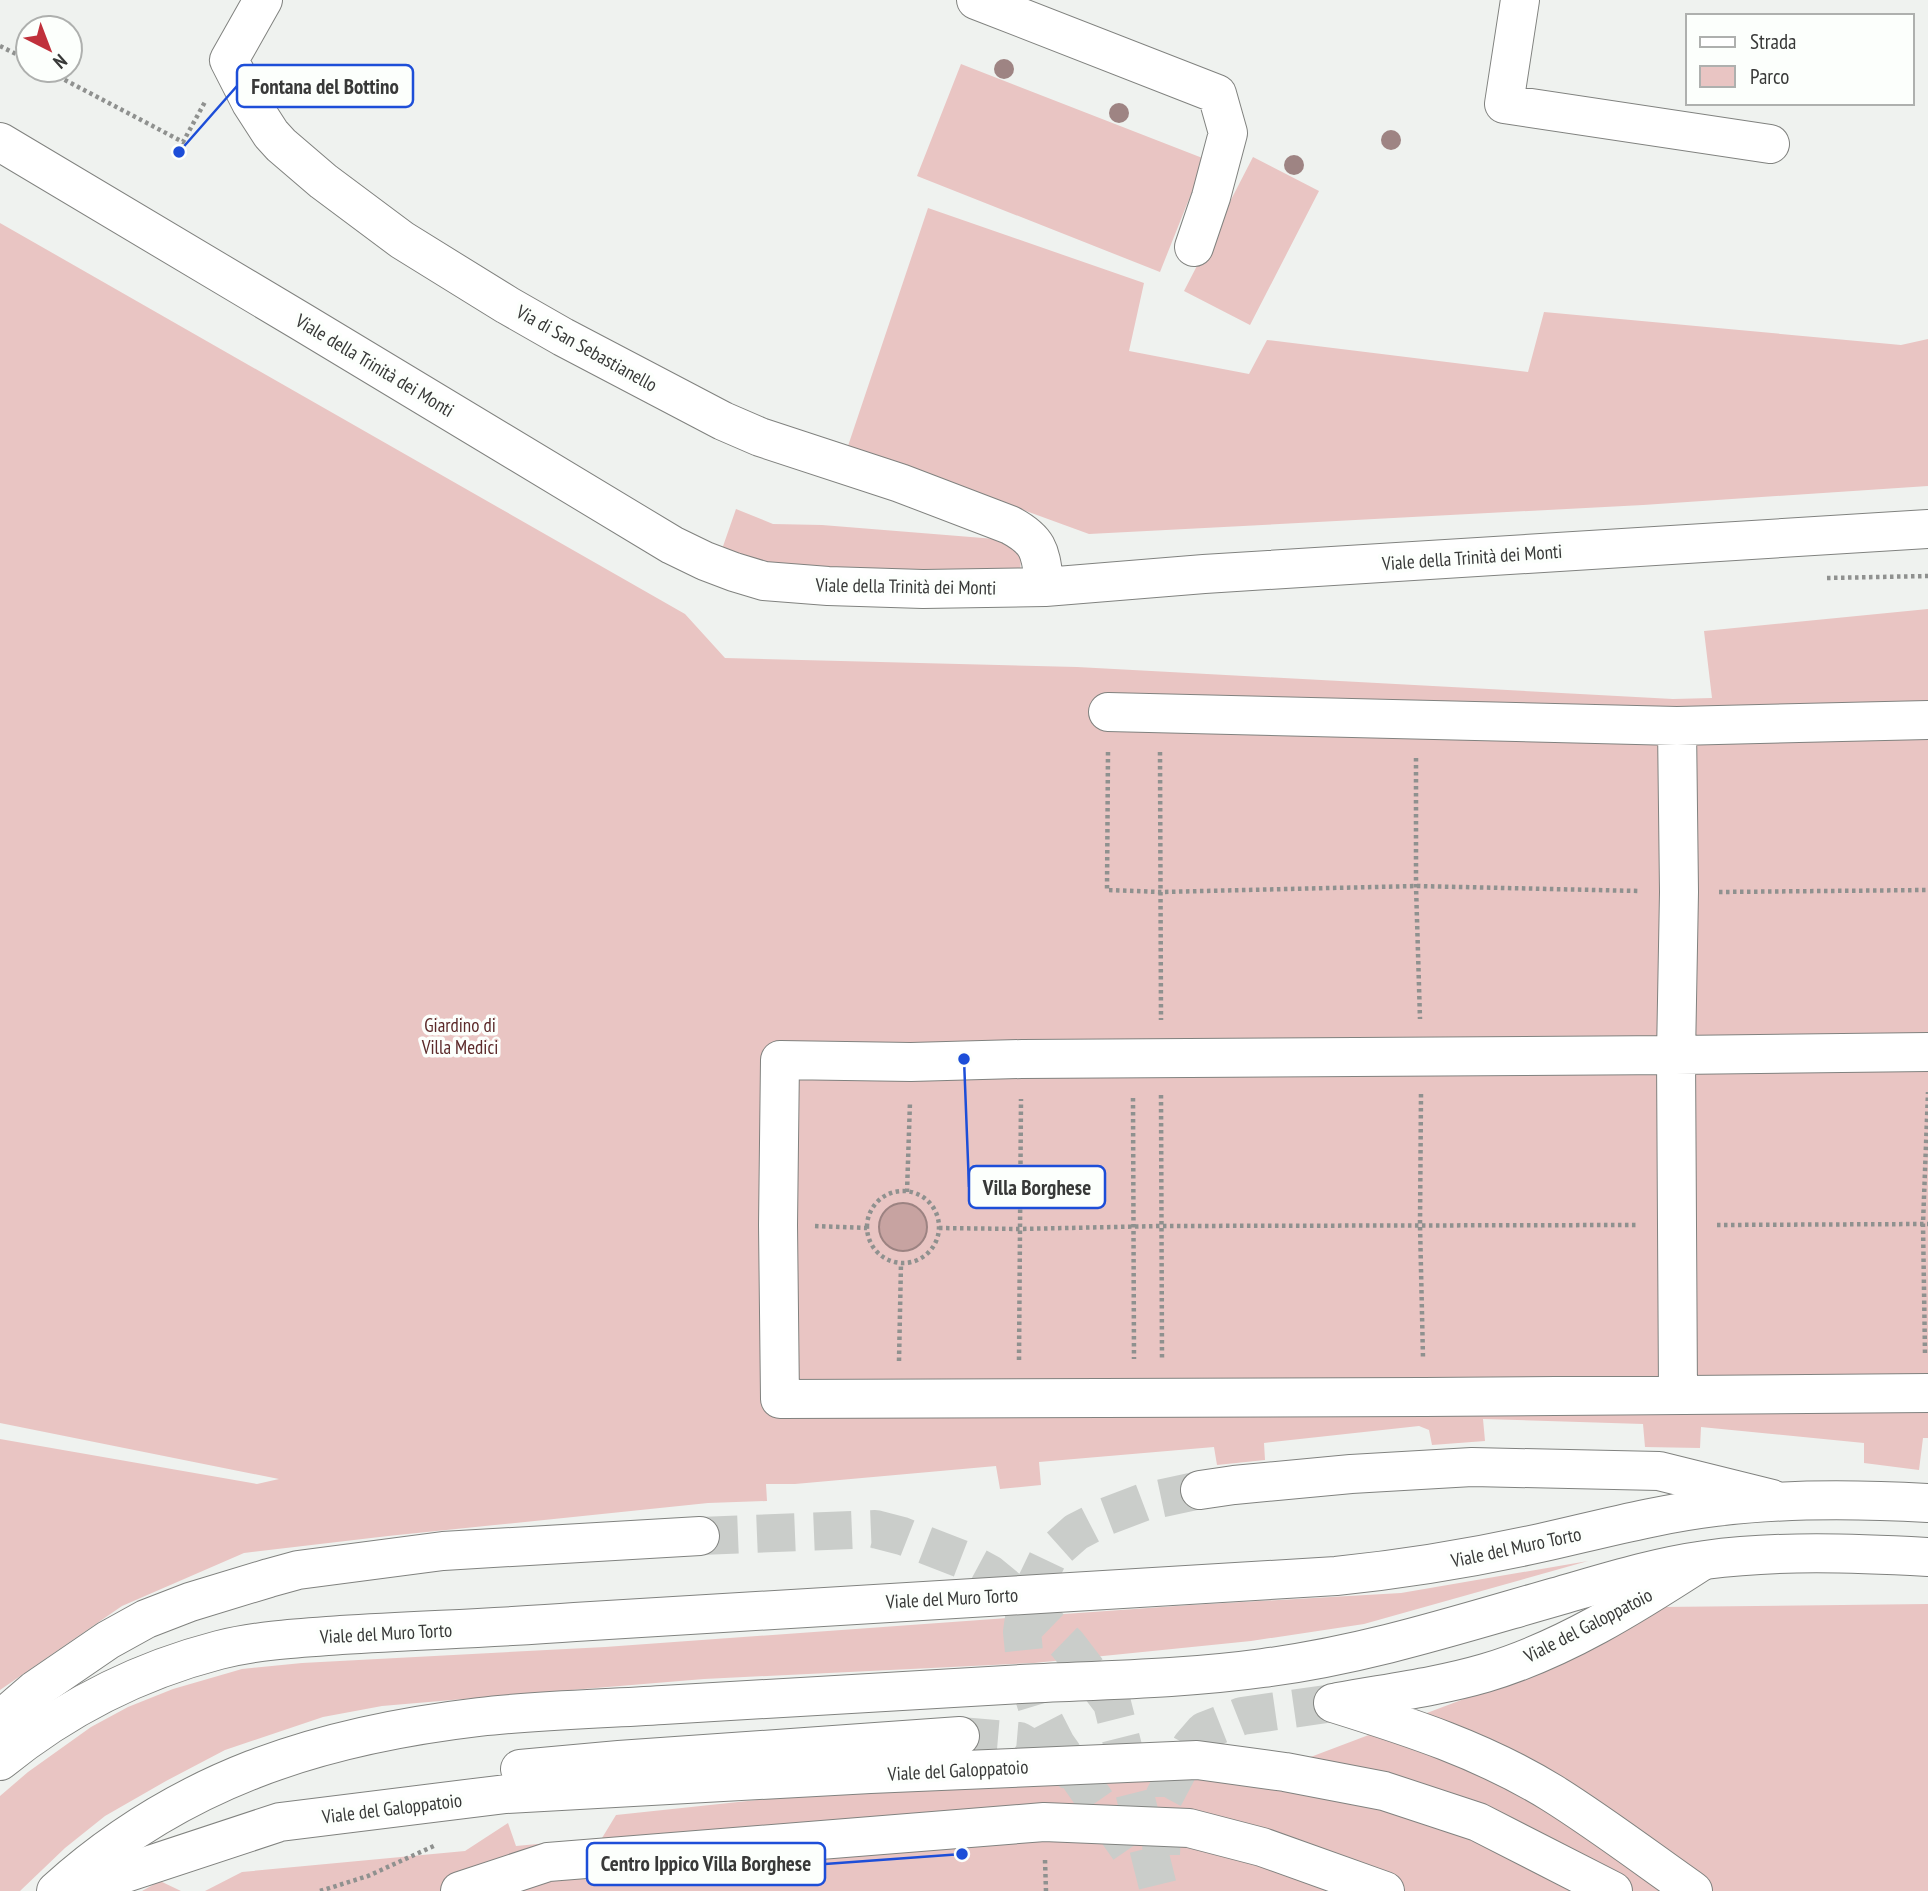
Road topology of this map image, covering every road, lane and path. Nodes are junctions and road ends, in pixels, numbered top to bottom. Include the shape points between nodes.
1 (263, 0) edge
2 (976, 0) edge
3 (1520, 0) edge
4 (73, 84) edge
5 (205, 103) dead end
6 (0, 142) edge
7 (1770, 144) dead end
8 (1194, 247) dead end
9 (1928, 529) edge
10 (1045, 587) junction
11 (1108, 712) joint
12 (1928, 719) edge
13 (1677, 726) junction
14 (1928, 890) edge
15 (1679, 892) junction
16 (1928, 1052) edge
17 (1676, 1055) junction
18 (1022, 1059) junction
19 (1133, 1059) junction
20 (911, 1062) junction
21 (1928, 1091) edge
22 (906, 1192) junction
23 (1925, 1224) edge
24 (778, 1225) junction
25 (1677, 1225) junction
26 (867, 1227) junction
27 (1134, 1227) junction
28 (939, 1228) junction
29 (1019, 1230) junction
30 (901, 1264) junction
31 (1927, 1393) edge
32 (1678, 1394) junction
33 (1019, 1397) junction
34 (899, 1398) junction
35 (1134, 1398) junction
36 (1200, 1490) tunnel mouth
37 (1778, 1501) junction
38 (1928, 1503) edge
39 (700, 1536) tunnel mouth
40 (1928, 1557) edge
41 (1704, 1560) junction
42 (0, 1720) edge
43 (960, 1736) tunnel mouth
44 (0, 1761) edge
45 (280, 1822) junction
46 (438, 1844) dead end
47 (55, 1891) edge
48 (78, 1891) edge
49 (320, 1891) edge
50 (460, 1891) edge
51 (1385, 1891) edge
52 (1613, 1891) edge
53 (1693, 1891) edge

1 - 10 street, Via di San Sebastianello via 229,60 251,103 271,134 402,240 563,337 723,421 1010,525 1030,537 1040,555
2 - 8 street via 1217,94 1228,133
3 - 7 street via 1504,104
4 - 5 path via 183,142
6 - 10 street, Viale della Trinità dei Monti via 705,561 764,580 828,586
9 - 10 street, Viale della Trinità dei Monti
11 - 13 street
11 - 15 path via 1107,890 1416,886
12 - 13 street
13 - 15 street
14 - 15 path
15 - 17 street
16 - 17 street
17 - 19 street
17 - 25 street
18 - 19 street
18 - 20 street
18 - 29 path
19 - 27 path
20 - 22 path
20 - 24 street via 780,1060
21 - 23 path
22 - 26 path via 884,1197 875,1205
22 - 28 path via 926,1200 938,1217
23 - 25 path
23 - 31 path
24 - 26 path
24 - 34 street via 780,1399
25 - 27 path
25 - 32 street
26 - 30 path via 873,1248
27 - 29 path
27 - 35 path
28 - 29 path
28 - 30 path via 932,1249
29 - 33 path
30 - 34 path
31 - 32 street
32 - 35 street
33 - 34 street
33 - 35 street
36 - 37 street via 1472,1467 1659,1471
37 - 38 street, Viale del Muro Torto
37 - 44 street, Viale del Muro Torto via 1684,1512 1402,1570 387,1632 239,1646 165,1666 98,1696
39 - 42 street via 443,1551 298,1570 146,1619 35,1690
40 - 41 street via 1841,1553
41 - 47 street via 1628,1576 1376,1648 1257,1669 483,1717 377,1733 265,1763 199,1793 125,1836
41 - 53 street, Viale del Galoppatoio via 1606,1620 1526,1658 1451,1681 1333,1703 1424,1732 1514,1772 1552,1793
43 - 45 street, Viale del Galoppatoio via 482,1773 355,1795
45 - 48 street, Viale del Galoppatoio
45 - 52 street, Viale del Galoppatoio via 506,1794 1197,1760 1384,1791 1478,1822
46 - 49 path via 368,1877
50 - 51 street via 548,1862 1044,1822 1189,1828 1262,1847

